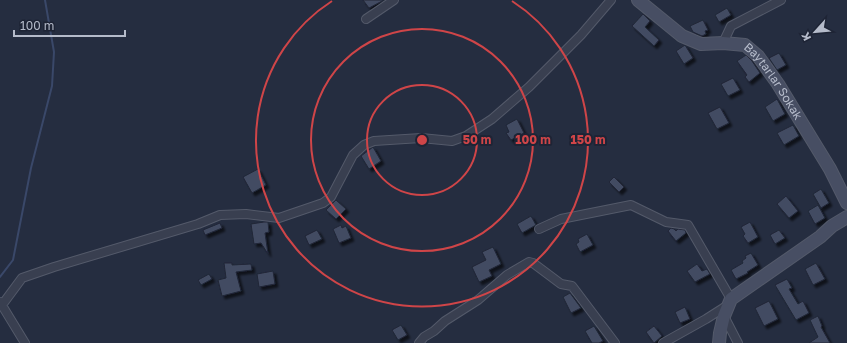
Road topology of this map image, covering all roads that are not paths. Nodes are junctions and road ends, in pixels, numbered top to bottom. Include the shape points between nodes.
1 (394, 0) edge
2 (610, 0) edge
3 (638, 0) edge
4 (781, 0) edge
5 (366, 19) dead end
6 (723, 43) junction
7 (847, 203) edge
8 (847, 217) edge
9 (539, 229) dead end
10 (1, 304) edge
11 (728, 306) junction
12 (25, 343) edge
13 (419, 343) edge
14 (615, 343) edge
15 (663, 343) edge
16 (719, 343) edge
17 (738, 343) edge

1 - 5 street
2 - 10 street via 581,35 528,87 492,119 466,136 452,141 421,138 374,141 353,154 330,196 323,203 279,218 246,214 220,215 198,224 54,267 22,278
3 - 6 street, Baytarlar Sokak via 682,36 701,44
4 - 6 street via 732,26
6 - 7 street, Baytarlar Sokak via 745,45 758,56 830,169
8 - 11 street
9 - 11 street via 561,219 631,205 666,222 688,225
10 - 12 street
11 - 15 street
11 - 16 street
11 - 17 street
13 - 14 street via 445,321 478,300 507,275 528,262 561,284 572,286

